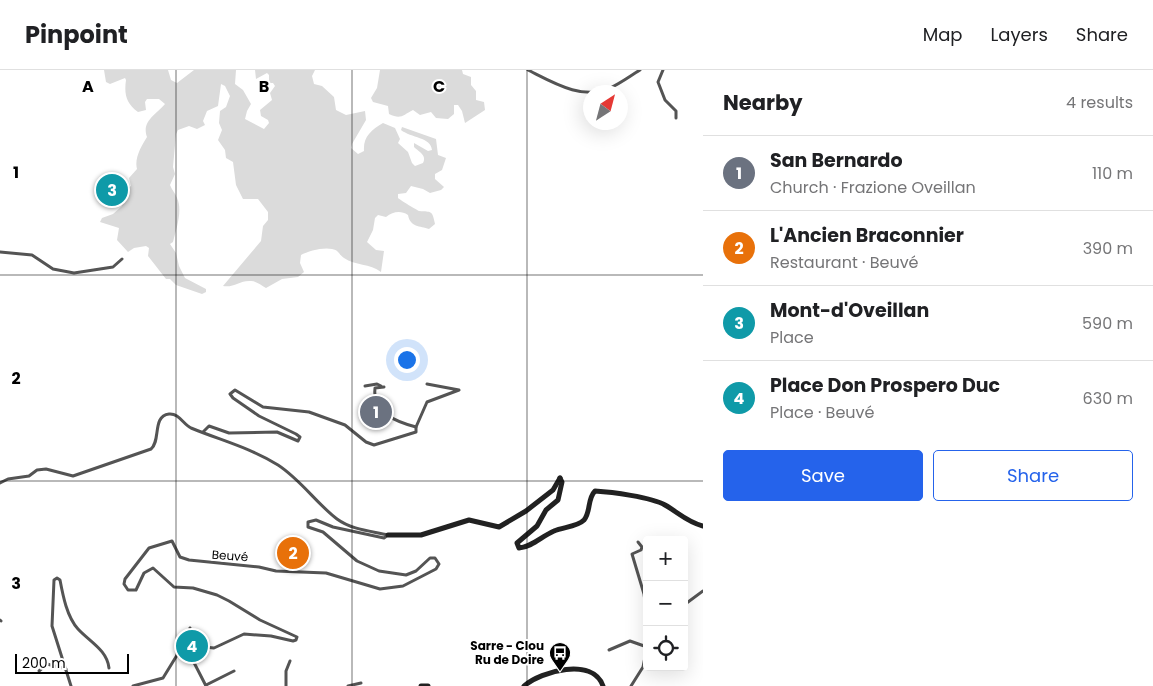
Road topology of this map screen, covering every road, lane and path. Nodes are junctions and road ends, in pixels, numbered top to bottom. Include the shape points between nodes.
1 (528, 70) edge
2 (640, 70) edge
3 (663, 70) edge
4 (676, 118) dead end
5 (0, 252) edge
6 (122, 259) dead end
7 (427, 384) dead end
8 (365, 386) dead end
9 (416, 427) junction
10 (204, 432) junction
11 (0, 483) edge
12 (703, 526) edge
13 (388, 536) junction
14 (638, 542) dead end
15 (643, 591) edge
16 (703, 591) edge
17 (688, 602) edge
18 (190, 628) dead end
19 (185, 645) junction
20 (643, 646) edge
21 (609, 650) dead end
22 (290, 661) dead end
23 (643, 667) edge
24 (109, 668) dead end
25 (67, 669) junction
26 (39, 671) dead end
27 (234, 672) dead end
28 (361, 682) dead end
29 (71, 686) edge
30 (133, 686) edge
31 (206, 686) edge
32 (286, 686) edge
33 (348, 686) edge
34 (422, 686) edge
35 (428, 686) edge
36 (524, 686) edge
37 (603, 686) edge
38 (631, 686) edge

1 - 2 street via 561,87 592,92 609,89
3 - 4 street via 658,82 665,100 676,111
5 - 6 street via 32,255 53,269 74,273 112,268
7 - 9 street via 459,390 427,402
8 - 9 street via 384,386 374,388 376,402 389,418
9 - 10 street via 416,432 374,444 366,442 345,425 309,412 263,407 235,390 230,394 233,398 259,416 296,434 300,437 298,441 272,432 229,433 209,426
10 - 11 street via 168,414 158,424 157,440 151,449 74,476 46,469
10 - 13 street via 238,444 277,465 338,520
12 - 13 street via 685,520 665,505 598,491 593,493 588,514 580,523 553,531 521,549 517,543 537,526 546,510 561,495 561,478 553,490 499,527 492,528 469,520 421,535
13 - 19 street, Beuvé via 384,538 347,530 316,520 308,522 308,527 323,532 357,561 378,571 406,575 416,571 430,558 435,558 439,564 436,569 403,586 380,589 326,573 276,571 189,560 180,557 172,541 149,548 125,579 128,590 136,590 144,573 153,568 174,587 198,589 229,601 297,638 293,641 244,634 214,648
14 - 15 street via 641,550 632,554
16 - 17 street
18 - 19 street via 193,638
19 - 30 street via 163,678
19 - 31 street
20 - 21 street via 630,641
22 - 32 street
23 - 38 street
24 - 25 street via 108,658 74,623 58,578 52,584 51,618
25 - 26 street via 47,664
25 - 29 street
27 - 31 street
28 - 33 street
34 - 35 street
36 - 37 street via 542,674 571,670 594,674 601,679

